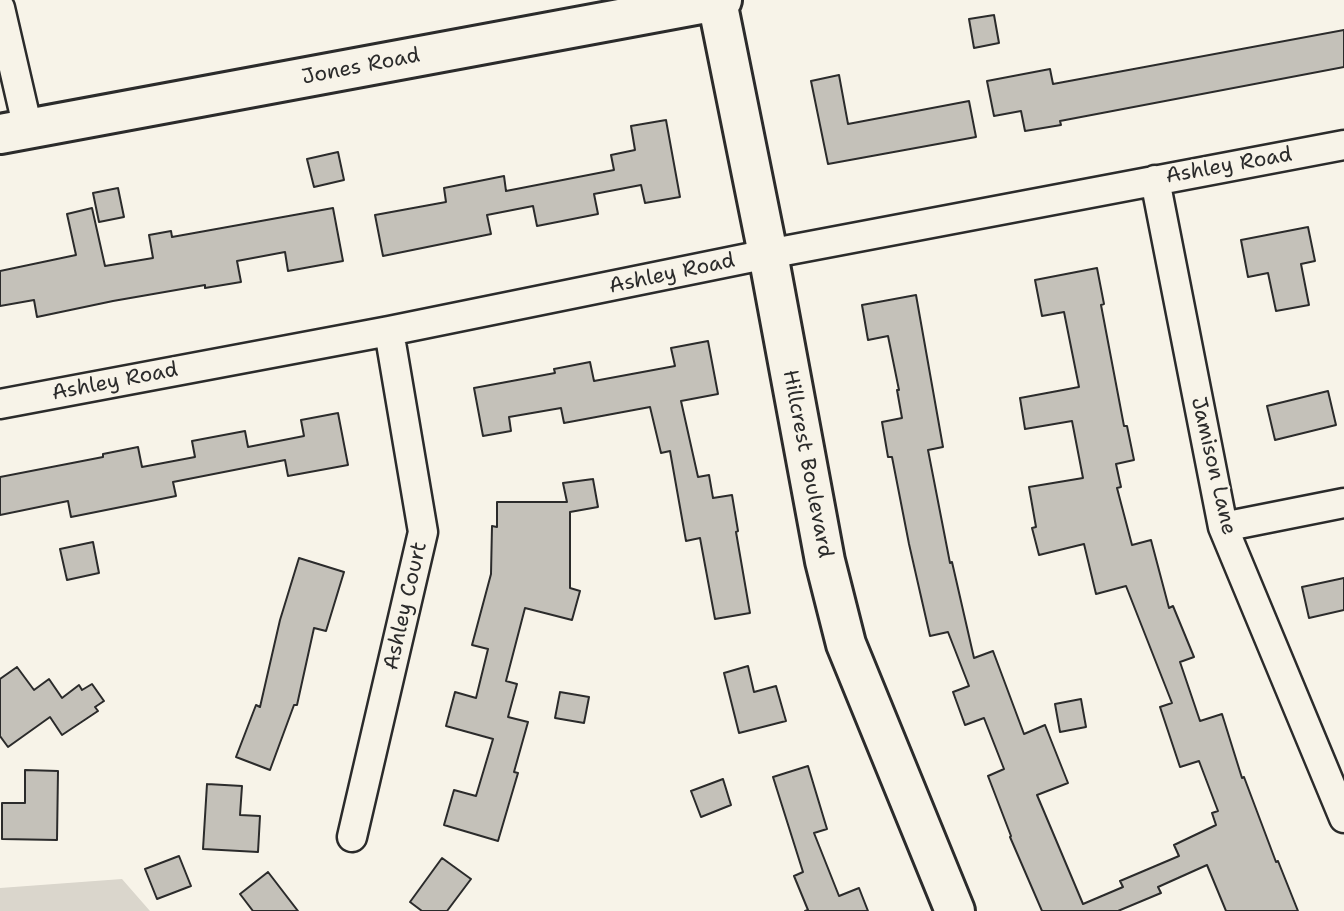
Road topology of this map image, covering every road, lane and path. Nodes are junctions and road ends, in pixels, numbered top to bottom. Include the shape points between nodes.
1 (718, 0) edge
2 (0, 8) edge
3 (14, 132) edge
4 (1344, 145) edge
5 (1155, 180) junction
6 (768, 254) junction
7 (389, 331) junction
8 (0, 404) edge
9 (1344, 503) edge
10 (1223, 527) junction
11 (1344, 818) edge
12 (352, 837) dead end
13 (955, 911) edge

1 - 3 street, Jones Road
1 - 6 street, Hillcrest Boulevard
2 - 3 street
4 - 5 street, Ashley Road
5 - 6 street, Ashley Road
5 - 10 street, Jamison Lane
6 - 7 street, Ashley Road
6 - 13 street, Hillcrest Boulevard via 825,561 846,644
7 - 8 street, Ashley Road
7 - 12 street, Ashley Court via 423,532
9 - 10 street
10 - 11 street, Jamison Lane

